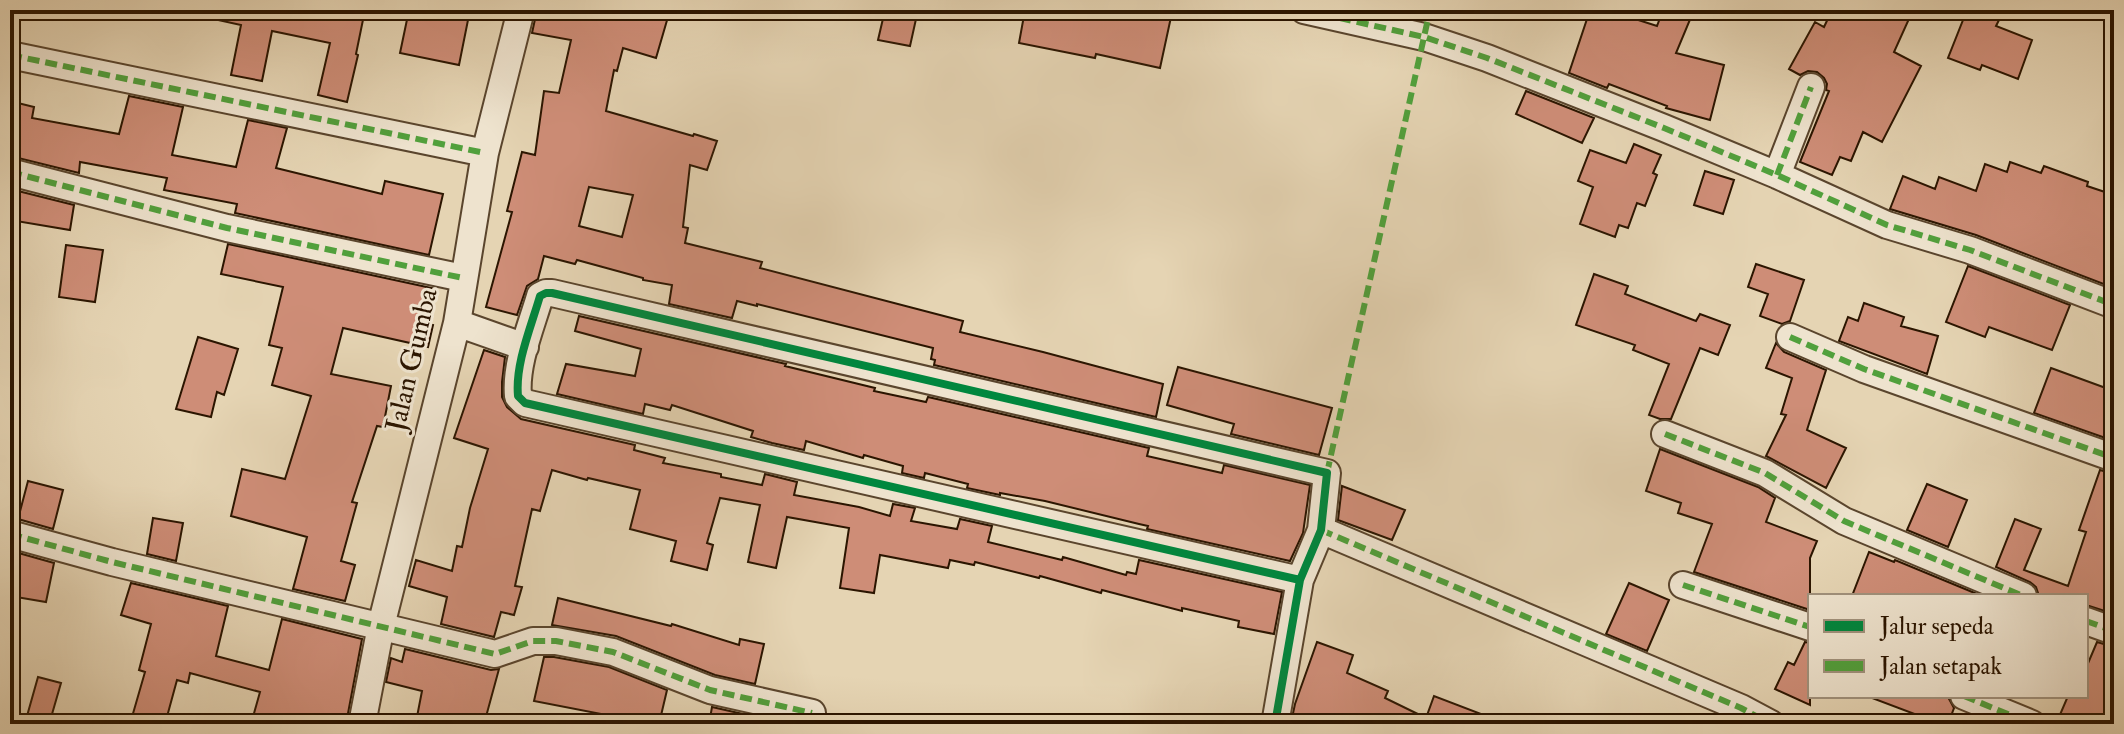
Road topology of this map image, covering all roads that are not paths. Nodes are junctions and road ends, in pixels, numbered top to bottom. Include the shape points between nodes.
1 (521, 10) edge
2 (1304, 10) edge
3 (10, 55) edge
4 (1811, 87) dead end
5 (485, 153) junction
6 (10, 172) edge
7 (1777, 175) junction
8 (463, 278) junction
9 (2114, 305) edge
10 (457, 323) junction
11 (1790, 337) dead end
12 (525, 347) junction
13 (1665, 434) dead end
14 (2114, 458) edge
15 (1321, 530) junction
16 (10, 534) edge
17 (1300, 580) junction
18 (1683, 585) dead end
19 (2018, 594) edge
20 (2088, 622) edge
21 (381, 626) junction
22 (1808, 626) edge
23 (2114, 631) edge
24 (1969, 698) edge
25 (812, 713) dead end
26 (362, 724) edge
27 (1275, 724) edge
28 (1771, 724) edge
29 (2032, 724) edge

1 - 5 street, Jalan Gumba
2 - 7 street via 1424,37 1487,58
3 - 5 street
4 - 7 street
5 - 8 street, Jalan Gumba
6 - 8 street via 227,228
7 - 9 street via 1887,225 1970,250
8 - 10 street, Jalan Gumba
10 - 12 street
10 - 21 street, Jalan Gumba
11 - 14 street via 1864,369
12 - 15 street via 540,296 552,293 1327,473
12 - 17 street via 517,386 525,403
13 - 19 street via 1765,473 1855,526
15 - 17 street
15 - 28 street
16 - 21 street
17 - 27 street
18 - 22 street
20 - 23 street
21 - 25 street via 495,654 533,641 613,652 710,690
21 - 26 street, Jalan Gumba
24 - 29 street

